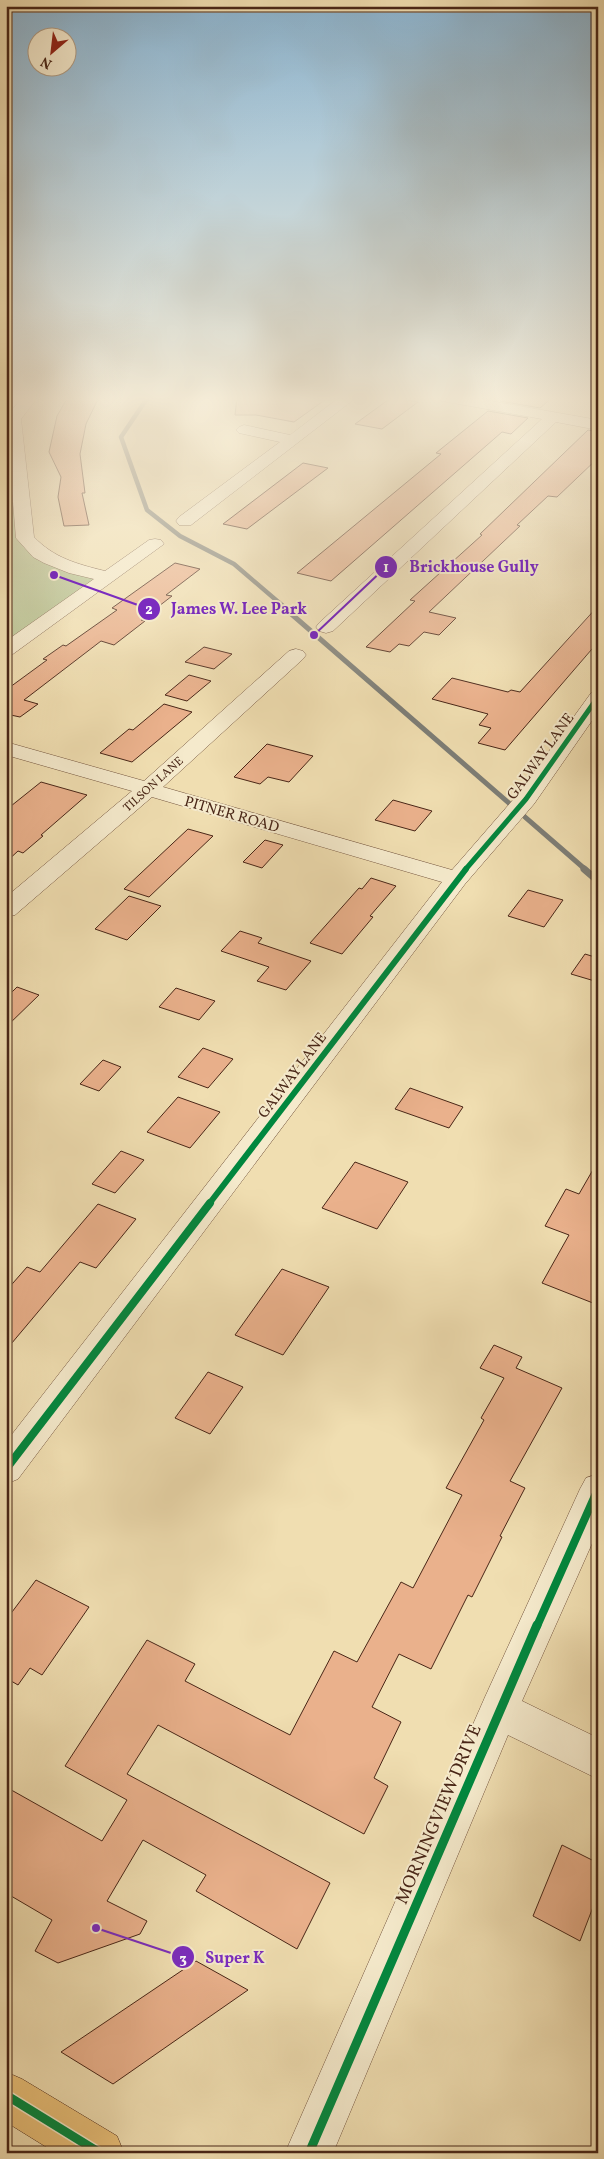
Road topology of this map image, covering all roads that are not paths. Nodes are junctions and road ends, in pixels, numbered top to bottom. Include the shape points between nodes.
1 (216, 498) edge
2 (465, 498) edge
3 (14, 503) edge
4 (185, 521) dead end
5 (155, 544) dead end
6 (108, 577) junction
7 (326, 626) dead end
8 (6, 650) edge
9 (296, 655) dead end
10 (598, 697) edge
11 (589, 723) edge
12 (6, 748) edge
13 (148, 790) junction
14 (457, 879) junction
15 (6, 910) edge
16 (6, 1469) edge
17 (598, 1489) edge
18 (499, 1710) junction
19 (598, 1758) edge
20 (6, 2095) edge
21 (100, 2153) edge
22 (309, 2153) edge

1 - 4 street
2 - 7 street
3 - 6 street via 25,538 31,546 50,559
5 - 6 street
6 - 8 street
9 - 13 street, TILSON LANE
10 - 11 street, GALWAY LANE
11 - 14 street, GALWAY LANE
12 - 13 street, PITNER ROAD
13 - 14 street, PITNER ROAD
13 - 15 street, TILSON LANE
14 - 16 street, GALWAY LANE
17 - 18 street, MORNINGVIEW DRIVE
18 - 19 street
18 - 22 street, MORNINGVIEW DRIVE
20 - 21 main road

